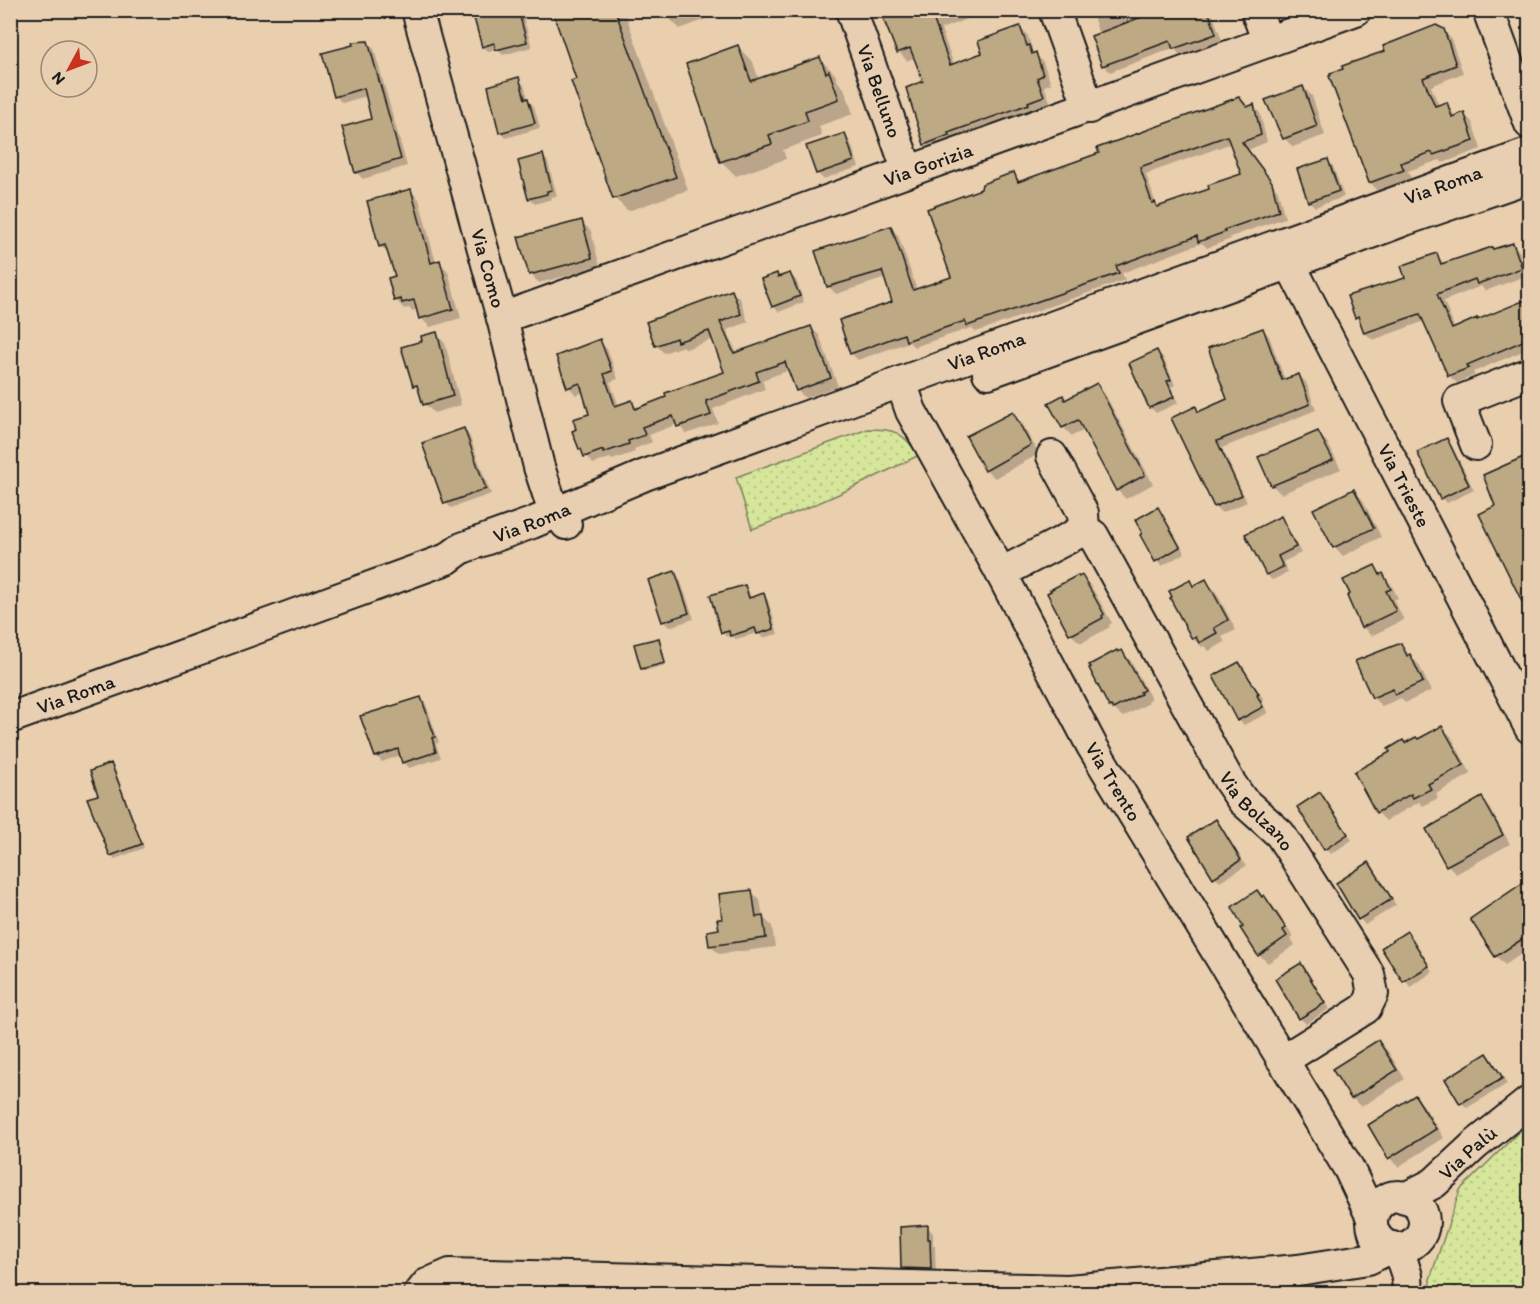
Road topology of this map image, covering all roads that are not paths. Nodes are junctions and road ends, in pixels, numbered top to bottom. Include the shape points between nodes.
1 (417, 10) edge
2 (851, 10) edge
3 (1054, 10) edge
4 (1256, 10) edge
5 (1356, 10) edge
6 (1488, 10) edge
7 (1268, 42) junction
8 (1089, 108) junction
9 (1530, 124) edge
10 (1530, 153) edge
11 (908, 172) junction
12 (1530, 177) edge
13 (1287, 253) junction
14 (502, 318) junction
15 (1530, 373) edge
16 (904, 392) junction
17 (1476, 445) dead end
18 (1052, 456) dead end
19 (561, 518) junction
20 (1084, 530) junction
21 (1001, 573) junction
22 (10, 718) edge
23 (1530, 728) edge
24 (1281, 1058) junction
25 (1530, 1101) edge
26 (1397, 1225) junction
27 (1408, 1285) edge
28 (419, 1293) edge

1 - 14 street, Via Como
2 - 11 street, Via Belluno
3 - 8 street
4 - 7 street
5 - 7 street, Via Gorizia
6 - 9 street
7 - 8 street, Via Gorizia
8 - 11 street, Via Gorizia
10 - 13 street, Via Roma
11 - 14 street, Via Gorizia
12 - 13 street, Via Roma via 1405,220
13 - 16 street, Via Roma
13 - 23 street, Via Trieste
14 - 19 street, Via Como via 539,467
15 - 17 street via 1459,401
16 - 19 street, Via Roma
16 - 21 street, Via Trento
18 - 20 street, Via Bolzano via 1083,513
19 - 22 street, Via Roma via 462,548 447,559
20 - 21 street
20 - 24 street, Via Bolzano via 1093,535 1229,781 1242,800 1280,834 1369,974 1373,994 1366,1008
21 - 24 street, Via Trento via 1092,746
24 - 26 street, Via Trento via 1349,1168
25 - 26 street, Via Palù via 1434,1183
26 - 27 street, Via Palù
26 - 28 street, Via Palù via 1350,1261 1298,1270 1068,1290 450,1274 427,1284

